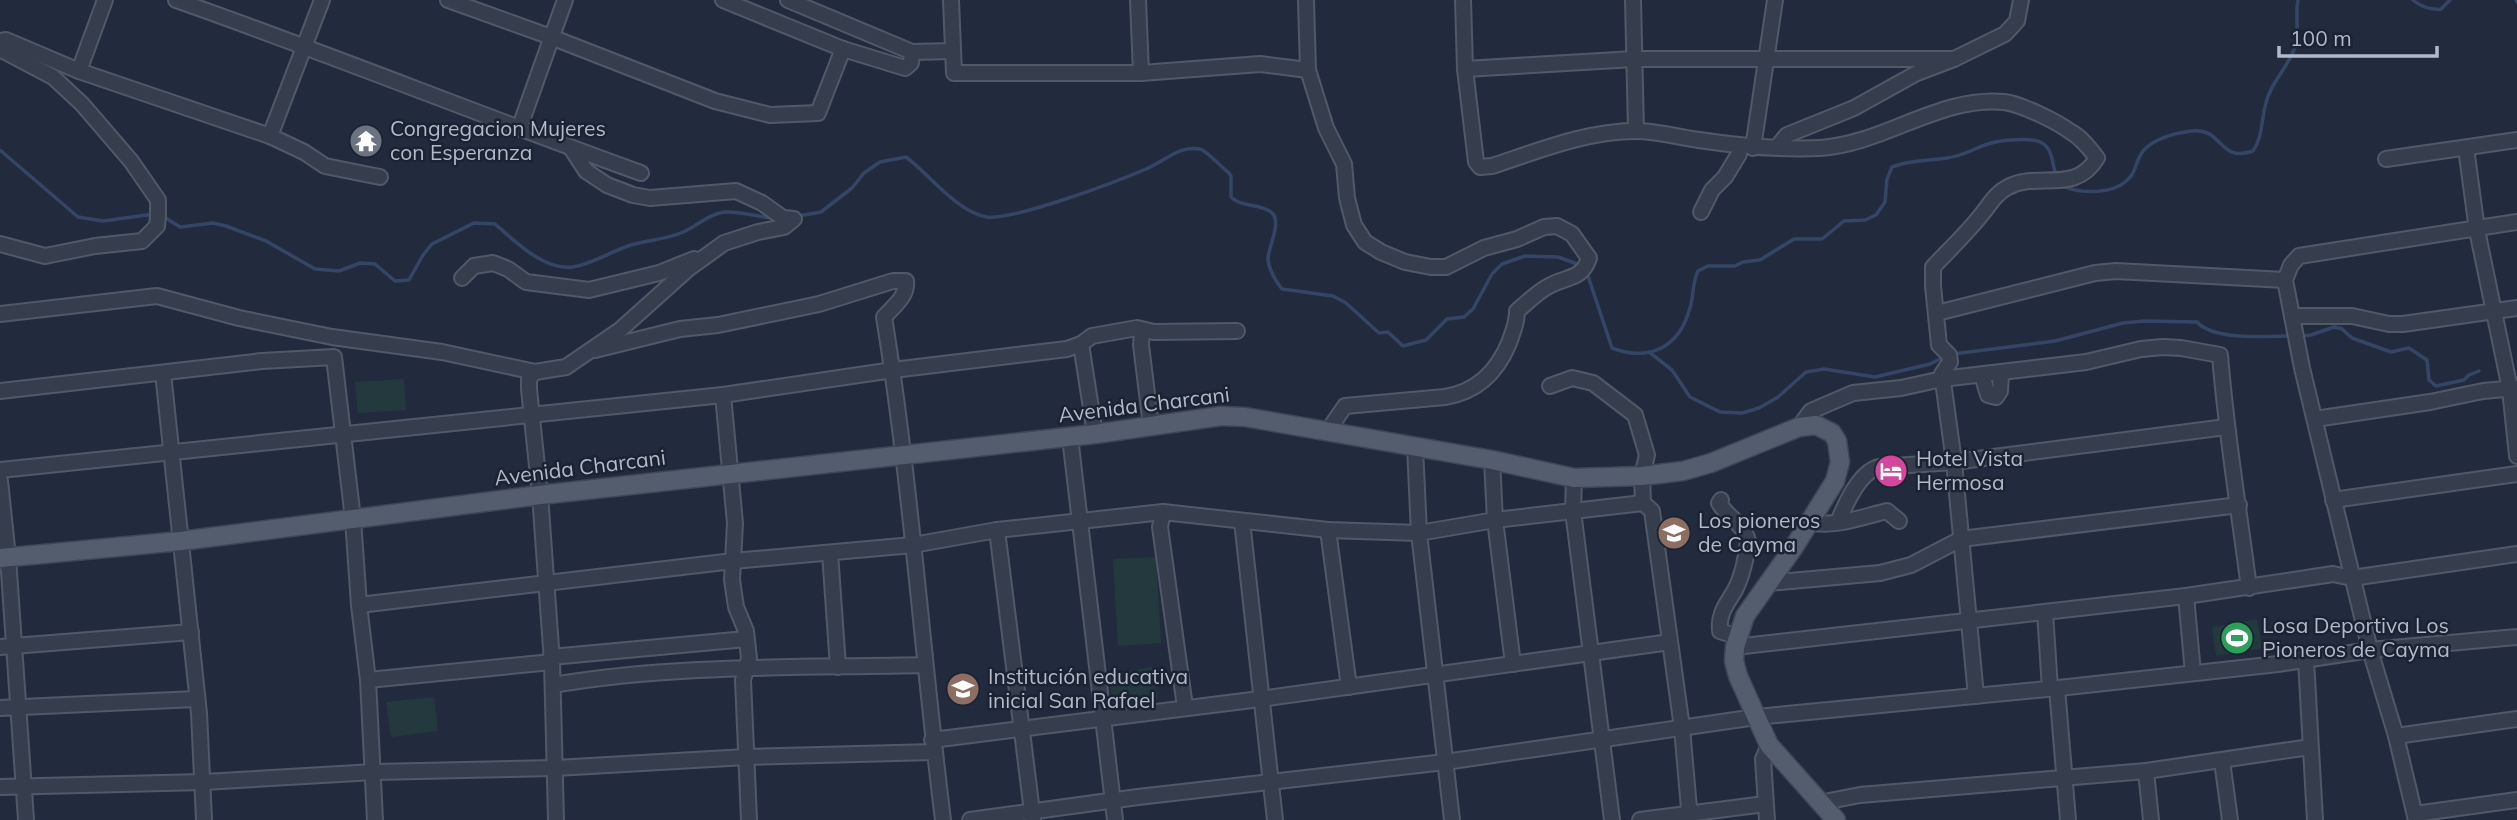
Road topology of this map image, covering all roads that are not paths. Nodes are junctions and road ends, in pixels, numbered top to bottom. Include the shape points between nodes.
1 (105, 0) edge
2 (176, 0) edge
3 (322, 0) edge
4 (448, 0) edge
5 (565, 0) edge
6 (723, 0) edge
7 (788, 0) edge
8 (951, 0) edge
9 (1138, 0) edge
10 (1306, 0) edge
11 (1463, 0) edge
12 (1633, 0) edge
13 (1775, 0) edge
14 (2021, 0) edge
15 (551, 37) junction
16 (0, 41) edge
17 (305, 45) junction
18 (0, 49) edge
19 (843, 49) junction
20 (953, 51) junction
21 (912, 52) junction
22 (1634, 59) junction
23 (1767, 59) junction
24 (1954, 59) junction
25 (1465, 69) junction
26 (1308, 70) junction
27 (79, 71) junction
28 (1140, 73) junction
29 (519, 129) junction
30 (1636, 131) junction
31 (270, 136) junction
32 (2517, 140) edge
33 (1778, 146) junction
34 (1746, 147) junction
35 (571, 148) junction
36 (2466, 148) junction
37 (2386, 159) dead end
38 (641, 173) dead end
39 (380, 177) dead end
40 (1701, 212) dead end
41 (2517, 222) edge
42 (2477, 230) junction
43 (0, 244) edge
44 (711, 252) junction
45 (462, 278) dead end
46 (2285, 280) junction
47 (2517, 308) edge
48 (2495, 312) junction
49 (1937, 313) junction
50 (0, 314) edge
51 (2292, 316) junction
52 (1142, 330) junction
53 (1237, 331) dead end
54 (1081, 344) junction
55 (588, 352) junction
56 (893, 370) junction
57 (535, 372) junction
58 (163, 373) junction
59 (2001, 373) junction
60 (1982, 375) junction
61 (1942, 379) junction
62 (1550, 386) dead end
63 (2514, 389) edge
64 (0, 391) edge
65 (723, 395) junction
66 (533, 414) junction
67 (2315, 419) junction
68 (1151, 426) junction
69 (1799, 426) junction
70 (2226, 427) junction
71 (1327, 432) junction
72 (344, 433) junction
73 (1095, 434) junction
74 (1070, 437) junction
75 (1415, 447) junction
76 (171, 452) junction
77 (903, 456) junction
78 (2517, 456) edge
79 (1492, 460) junction
80 (1954, 462) junction
81 (0, 470) edge
82 (2517, 474) edge
83 (729, 475) junction
84 (1642, 476) junction
85 (1574, 478) junction
86 (0, 481) edge
87 (540, 495) junction
88 (1721, 500) dead end
89 (2333, 500) junction
90 (1643, 503) junction
91 (2239, 505) junction
92 (1573, 511) junction
93 (1163, 512) junction
94 (353, 519) junction
95 (1495, 520) junction
96 (1079, 521) junction
97 (1242, 521) junction
98 (1899, 521) dead end
99 (1808, 522) junction
100 (1838, 522) junction
101 (997, 530) junction
102 (1328, 530) junction
103 (1419, 533) junction
104 (1961, 539) junction
105 (181, 541) junction
106 (913, 545) junction
107 (830, 553) junction
108 (2517, 554) edge
109 (4, 558) edge
110 (733, 561) junction
111 (2352, 578) junction
112 (1768, 583) junction
113 (546, 584) junction
114 (1736, 587) junction
115 (2249, 588) junction
116 (2186, 596) junction
117 (359, 605) junction
118 (1752, 606) junction
119 (2045, 612) junction
120 (1969, 620) junction
121 (191, 632) junction
122 (2517, 637) edge
123 (746, 639) junction
124 (1670, 642) junction
125 (1736, 642) junction
126 (7, 645) edge
127 (2370, 650) junction
128 (1591, 653) junction
129 (552, 660) junction
130 (2305, 660) junction
131 (1513, 664) junction
132 (925, 665) junction
133 (838, 667) junction
134 (746, 669) junction
135 (2193, 673) junction
136 (1435, 674) junction
137 (368, 680) junction
138 (553, 685) junction
139 (1349, 687) junction
140 (2054, 688) junction
141 (1976, 696) junction
142 (196, 699) junction
143 (1260, 699) junction
144 (20, 707) junction
145 (1185, 707) junction
146 (0, 708) edge
147 (1756, 717) junction
148 (1102, 718) junction
149 (2517, 719) edge
150 (1021, 729) junction
151 (1682, 729) junction
152 (2396, 736) junction
153 (1603, 740) junction
154 (1769, 745) junction
155 (933, 746) junction
156 (2310, 747) junction
157 (746, 757) junction
158 (2222, 761) junction
159 (1445, 762) junction
160 (556, 768) junction
161 (2146, 771) junction
162 (374, 772) junction
163 (2064, 779) junction
164 (204, 782) junction
165 (1271, 782) junction
166 (25, 785) junction
167 (0, 786) edge
168 (1112, 800) junction
169 (2517, 800) edge
170 (1819, 803) junction
171 (1765, 804) junction
172 (1032, 816) edge
173 (1690, 817) edge
174 (2415, 817) edge
175 (26, 820) edge
176 (204, 820) edge
177 (374, 820) edge
178 (556, 820) edge
179 (749, 820) edge
180 (943, 820) edge
181 (970, 820) edge
182 (1115, 820) edge
183 (1275, 820) edge
184 (1452, 820) edge
185 (1612, 820) edge
186 (1640, 820) edge
187 (1767, 820) edge
188 (1836, 820) edge
189 (2068, 820) edge
190 (2151, 820) edge
191 (2230, 820) edge
192 (2315, 820) edge

1 - 27 street
2 - 17 street
3 - 17 street
4 - 15 street
5 - 15 street
6 - 19 street
7 - 21 street
8 - 20 street
9 - 28 street
10 - 26 street
11 - 25 street
12 - 22 street
13 - 23 street
14 - 24 street via 2017,21 2006,34
15 - 19 street via 715,102 770,115 818,113
15 - 29 street
16 - 27 street via 27,47
17 - 29 street
17 - 31 street
18 - 43 street via 53,77 82,104 158,200 157,226 142,241 46,256
19 - 21 street via 905,68 911,64
20 - 21 street
20 - 28 street via 954,74
22 - 23 street
22 - 25 street
22 - 30 street
23 - 24 street
23 - 34 street
24 - 33 street via 1787,135
25 - 30 street via 1480,167 1562,144
26 - 28 street via 1260,64
26 - 71 street via 1326,128 1343,163 1354,225 1365,242 1405,262 1446,267 1484,248 1557,226 1572,234 1589,258 1579,274 1547,286 1517,311 1517,324 1503,356 1474,388 1445,397 1345,406
27 - 31 street
29 - 35 street
30 - 34 street
31 - 39 street via 325,166
32 - 36 street
33 - 34 street
33 - 49 street via 1849,144 1979,101 2008,102 2072,132 2087,146 2097,158 2079,177 2011,185 1998,193 1933,267
34 - 40 street
35 - 38 street
35 - 44 street via 586,171 633,195 650,198 736,191 783,218 794,219 784,227 724,243
36 - 37 street
36 - 42 street
41 - 42 street
42 - 46 street via 2299,256
42 - 48 street
44 - 45 street via 659,273 589,290 526,282 493,263 474,266
44 - 55 street
46 - 49 street via 2116,271
46 - 51 street
47 - 48 street
48 - 51 street via 2403,324 2351,316
48 - 63 street
49 - 61 street via 1939,345 1950,355
50 - 57 street via 157,296 332,337 442,352
51 - 67 street
52 - 53 street
52 - 54 street via 1092,336
52 - 68 street
54 - 56 street
54 - 73 street
55 - 56 street via 906,281 902,296 884,317
55 - 57 street via 566,367
56 - 65 street
56 - 77 street
57 - 66 street via 529,378
58 - 64 street
58 - 72 street via 334,357
58 - 76 street
59 - 60 street
59 - 60 street via 1996,397 1988,395
59 - 70 street via 2163,347 2220,355
60 - 61 street
61 - 69 street via 1853,393 1811,411
61 - 80 street
62 - 84 street via 1572,377 1594,383 1635,415 1647,455
63 - 67 street
63 - 78 street
65 - 66 street
65 - 83 street
66 - 72 street
66 - 87 street
67 - 89 street
68 - 71 main road, Avenida Charcani via 1221,416
68 - 73 main road, Avenida Charcani
69 - 84 main road, Avenida Charcani via 1712,463
69 - 99 main road via 1825,428 1839,450 1835,481
70 - 80 street
70 - 91 street
71 - 75 main road, Avenida Charcani
72 - 76 street
72 - 94 street
73 - 74 main road, Avenida Charcani
74 - 77 main road, Avenida Charcani
74 - 96 street
75 - 79 main road, Avenida Charcani
75 - 103 street
76 - 81 street
76 - 105 street
77 - 83 main road, Avenida Charcani
77 - 106 street
79 - 85 main road, Avenida Charcani
79 - 95 street
80 - 100 street via 1873,468
80 - 104 street
82 - 89 street
83 - 87 main road, Avenida Charcani
83 - 110 street via 735,523
84 - 85 main road, Avenida Charcani
84 - 90 street
85 - 92 street
86 - 109 street
87 - 94 main road, Avenida Charcani
87 - 113 street
88 - 114 street via 1723,510 1734,518 1748,541
89 - 111 street
90 - 92 street
90 - 124 street via 1653,511
91 - 104 street
91 - 115 street
92 - 95 street
92 - 128 street
93 - 96 street
93 - 97 street
93 - 145 street via 1160,527
94 - 105 main road, Avenida Charcani
94 - 117 street
95 - 103 street
95 - 131 street
96 - 101 street
96 - 148 street
97 - 102 street
97 - 143 street
98 - 100 street via 1888,511
99 - 100 street
99 - 112 main road
101 - 106 street
101 - 150 street
102 - 103 street
102 - 139 street
103 - 136 street
104 - 112 street via 1910,565 1880,573
104 - 120 street
105 - 109 main road, Avenida Charcani
105 - 121 street
106 - 107 street
106 - 132 street
107 - 110 street
107 - 133 street
108 - 111 street
109 - 126 street
110 - 113 street
110 - 123 street via 736,607
111 - 115 street via 2333,574
111 - 127 street
112 - 118 main road
113 - 117 street
113 - 129 street
114 - 118 street
114 - 125 street via 1719,621 1720,631
115 - 116 street
116 - 119 street
116 - 135 street
117 - 137 street
118 - 125 main road
119 - 120 street
119 - 140 street
120 - 125 street
120 - 141 street
121 - 126 street
121 - 142 street
122 - 127 street
123 - 129 street
123 - 134 street
124 - 128 street
124 - 151 street
125 - 147 main road via 1738,676
126 - 144 street
127 - 130 street
127 - 152 street
128 - 131 street
128 - 153 street
129 - 137 street
129 - 138 street
130 - 135 street
130 - 156 street
131 - 136 street
132 - 133 street
132 - 155 street
133 - 134 street
134 - 138 street
134 - 157 street
135 - 140 street
136 - 139 street
136 - 159 street
137 - 162 street
138 - 160 street
139 - 143 street
140 - 141 street
140 - 163 street
141 - 147 street
142 - 144 street
142 - 164 street
143 - 145 street
143 - 165 street
144 - 146 street
144 - 166 street
145 - 148 street
147 - 151 street
147 - 154 main road
148 - 150 street
148 - 168 street
149 - 152 street
150 - 155 street
150 - 172 street
151 - 153 street
151 - 173 street
152 - 174 street
153 - 159 street
153 - 185 street
154 - 170 main road
154 - 171 street via 1763,759
155 - 157 street
155 - 180 street
156 - 158 street
156 - 192 street
157 - 160 street
157 - 179 street
158 - 161 street
158 - 191 street
159 - 165 street
159 - 184 street
160 - 162 street
160 - 178 street
161 - 163 street
161 - 190 street
162 - 164 street
162 - 177 street
163 - 170 street via 1860,795
163 - 189 street
164 - 166 street
164 - 176 street
165 - 168 street
165 - 183 street
166 - 167 street
166 - 175 street
168 - 172 street
168 - 182 street
169 - 174 street
170 - 188 main road
171 - 173 street
171 - 187 street
172 - 181 street
173 - 186 street

